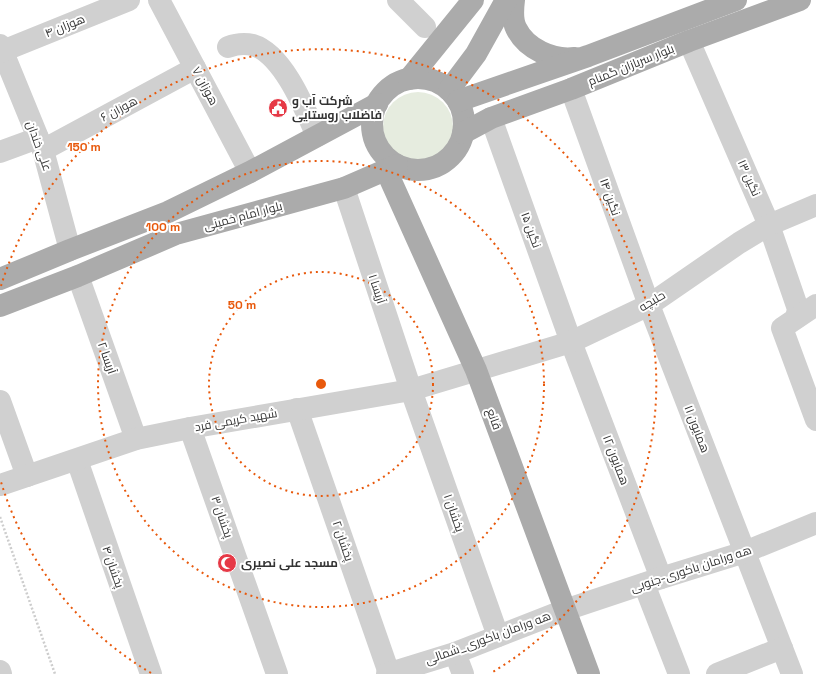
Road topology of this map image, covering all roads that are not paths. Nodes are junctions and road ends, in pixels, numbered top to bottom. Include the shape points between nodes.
1 (129, 0) edge
2 (159, 0) edge
3 (398, 0) edge
4 (473, 0) edge
5 (506, 0) edge
6 (514, 0) edge
7 (736, 0) edge
8 (800, 0) edge
9 (425, 27) dead end
10 (689, 41) junction
11 (228, 47) dead end
12 (1, 49) edge
13 (588, 56) junction
14 (195, 68) junction
15 (409, 79) junction
16 (571, 89) junction
17 (453, 96) junction
18 (377, 104) junction
19 (491, 118) junction
20 (464, 133) junction
21 (317, 136) junction
22 (40, 144) junction
23 (0, 152) edge
24 (392, 168) junction
25 (250, 172) junction
26 (344, 188) junction
27 (816, 205) edge
28 (168, 212) junction
29 (769, 225) junction
30 (176, 234) junction
31 (70, 250) junction
32 (78, 276) junction
33 (0, 279) edge
34 (649, 305) junction
35 (816, 305) edge
36 (0, 306) edge
37 (789, 323) junction
38 (571, 342) junction
39 (476, 370) junction
40 (411, 390) junction
41 (0, 401) edge
42 (296, 409) junction
43 (814, 409) edge
44 (190, 428) junction
45 (136, 439) junction
46 (77, 460) junction
47 (27, 476) junction
48 (0, 485) edge
49 (816, 523) edge
50 (746, 552) junction
51 (653, 581) junction
52 (565, 610) junction
53 (498, 636) junction
54 (782, 648) junction
55 (455, 653) junction
56 (151, 674) edge
57 (277, 674) edge
58 (388, 674) edge
59 (463, 674) edge
60 (589, 674) edge
61 (679, 674) edge
62 (717, 674) edge
63 (792, 674) edge

1 - 12 street, هوزان ۴
2 - 14 street, هوزان ۷
3 - 9 street
4 - 15 main road
5 - 17 main road
6 - 13 main road via 516,28 527,42 542,54 566,59
7 - 13 main road, بلوار سربازان گمنام
8 - 10 main road, بلوار سربازان گمنام
10 - 16 main road, بلوار سربازان گمنام
10 - 29 street, نگین ۱۳
11 - 21 street via 252,45 270,56 285,73 302,102
12 - 22 street, علی خندان
13 - 17 main road, بلوار سربازان گمنام
14 - 22 street, هوزان ۶
14 - 25 street, هوزان ۷
15 - 17 main road via 423,78 437,82
15 - 18 main road via 385,92
16 - 19 main road, بلوار سربازان گمنام
16 - 34 street, نگین ۱۴
17 - 20 main road via 462,111
18 - 21 main road
18 - 24 main road via 373,117 373,132 377,145
19 - 20 main road, بلوار سربازان گمنام
19 - 38 street, نگین ۱۵
20 - 24 main road via 458,148 448,160 434,168 419,171
21 - 25 main road
22 - 23 street, هوزان ۶
22 - 31 street, علی خندان
24 - 26 main road, بلوار امام خمینی
24 - 39 main road, قانع
25 - 28 main road
26 - 30 main road, بلوار امام خمینی
26 - 40 street, آریسا ۱
27 - 29 street, حلبچه
28 - 30 main road
28 - 31 main road
29 - 34 street, حلبچه
29 - 37 street, نگین ۱۳ via 798,309
30 - 32 main road, بلوار امام خمینی
31 - 33 main road
32 - 36 main road, بلوار امام خمینی
32 - 45 street, آریسا ۲
34 - 38 street, حلبچه
34 - 50 street, همایون ۱۱
35 - 37 street
37 - 43 street, نگین ۱۳
38 - 39 street, حلبچه
38 - 51 street, همایون ۱۲
39 - 40 street, شهید کریمی فرد
39 - 52 main road, قانع
40 - 42 street, شهید کریمی فرد
40 - 53 street, پخشان ۱
41 - 47 street
42 - 44 street, شهید کریمی فرد
42 - 58 street, پخشان ۲
44 - 45 street, شهید کریمی فرد
44 - 57 street, پخشان ۳
45 - 46 street, شهید کریمی فرد
46 - 47 street, شهید کریمی فرد
46 - 56 street, پخشان ۴
47 - 48 street, شهید کریمی فرد
49 - 50 street, هه ورامان باکوری-جنوبی
50 - 51 street, هه ورامان باکوری-جنوبی
50 - 54 street, همایون ۱۱
51 - 52 street, هه ورامان باکوری-جنوبی
51 - 61 street, همایون ۱۲
52 - 53 street, هه ورامان باکوری_شمالی
52 - 60 main road, قانع
53 - 55 street, هه ورامان باکوری_شمالی
54 - 62 street
54 - 63 street, همایون ۱۱
55 - 58 street, هه ورامان باکوری_شمالی
55 - 59 street

